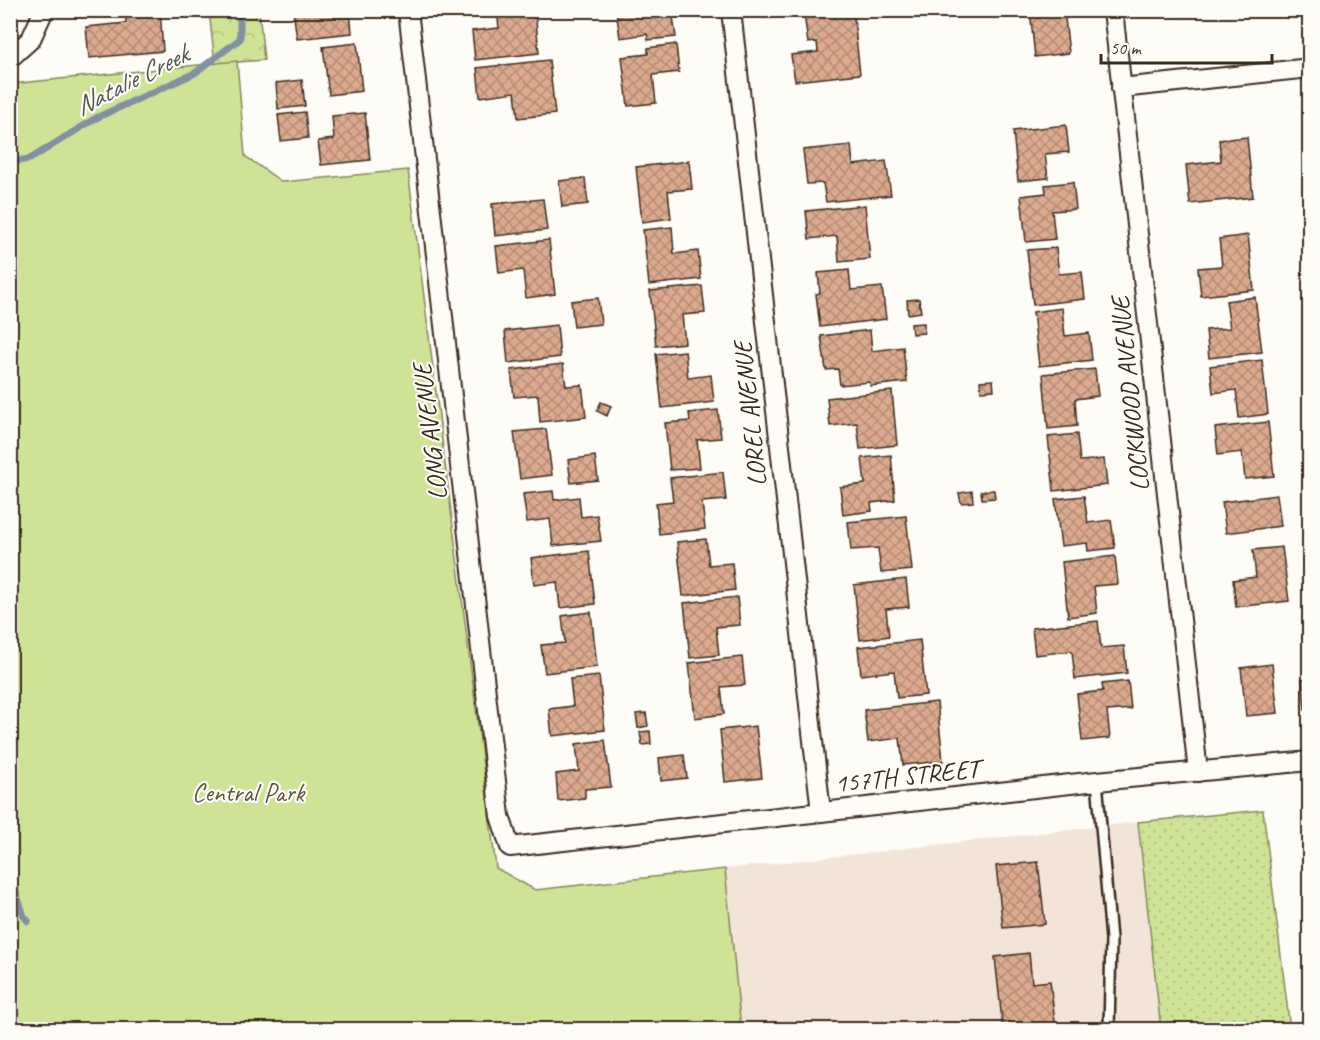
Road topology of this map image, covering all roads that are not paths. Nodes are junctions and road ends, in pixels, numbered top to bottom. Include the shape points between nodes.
1 (44, 10) edge
2 (408, 10) edge
3 (730, 10) edge
4 (1113, 10) edge
5 (10, 58) edge
6 (1310, 68) edge
7 (1121, 88) junction
8 (1310, 761) edge
9 (1198, 771) junction
10 (1097, 781) junction
11 (821, 812) junction
12 (510, 847) joint
13 (1109, 1029) edge

1 - 5 street via 31,39
2 - 12 street, LONG AVENUE via 500,816
3 - 11 street, LOREL AVENUE
4 - 7 street, LOCKWOOD AVENUE
6 - 7 street
7 - 9 street, LOCKWOOD AVENUE
8 - 9 street, 157TH STREET
9 - 10 street, 157TH STREET
10 - 11 street, 157TH STREET
10 - 13 lane via 1111,939
11 - 12 street, 157TH STREET

